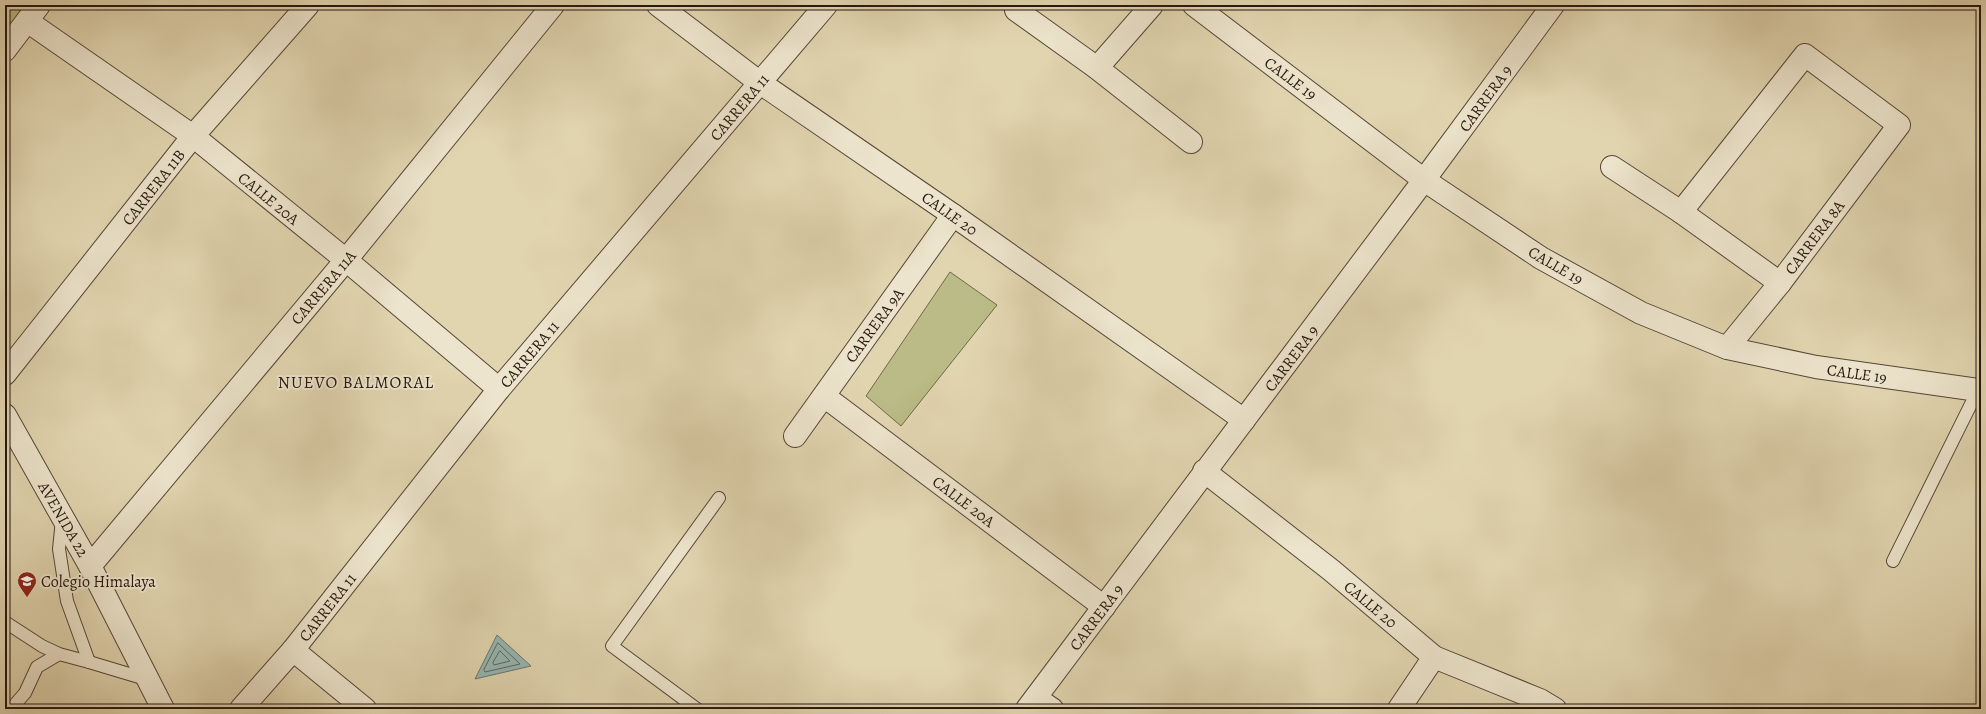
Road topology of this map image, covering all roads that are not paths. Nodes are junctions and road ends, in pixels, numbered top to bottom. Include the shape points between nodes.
1 (308, 5) edge
2 (553, 5) edge
3 (658, 5) edge
4 (826, 5) edge
5 (1152, 5) edge
6 (1194, 5) edge
7 (1553, 5) edge
8 (1016, 10) dead end
9 (33, 13) edge
10 (5, 50) edge
11 (1097, 68) junction
12 (759, 82) junction
13 (193, 136) junction
14 (1191, 142) dead end
15 (1612, 167) dead end
16 (1424, 180) junction
17 (1681, 212) junction
18 (953, 215) junction
19 (346, 260) junction
20 (1780, 283) junction
21 (1727, 348) junction
22 (5, 374) edge
23 (499, 389) junction
24 (1980, 389) edge
25 (824, 396) junction
26 (5, 415) edge
27 (1244, 420) junction
28 (795, 436) dead end
29 (1204, 471) junction
30 (719, 498) dead end
31 (62, 516) junction
32 (1893, 561) dead end
33 (90, 566) junction
34 (1104, 607) junction
35 (5, 622) edge
36 (293, 650) junction
37 (59, 654) junction
38 (1434, 657) junction
39 (89, 662) junction
40 (149, 680) junction
41 (1038, 705) edge
42 (1543, 706) edge
43 (11, 709) edge
44 (163, 709) edge
45 (241, 709) edge
46 (366, 709) edge
47 (697, 709) edge
48 (1399, 709) edge

1 - 13 street, CARRERA 11B
2 - 19 street, CARRERA 11A
3 - 12 street, CALLE 20
4 - 12 street, CARRERA 11
5 - 11 street
6 - 16 street, CALLE 19
7 - 16 street, CARRERA 9
8 - 11 street
9 - 10 street
9 - 13 street, CALLE 20A
11 - 14 street
12 - 18 street, CALLE 20
12 - 23 street, CARRERA 11
13 - 19 street, CALLE 20A
13 - 22 street, CARRERA 11B
15 - 17 street
16 - 21 street, CALLE 19 via 1541,258 1641,313
16 - 27 street, CARRERA 9
17 - 20 street
17 - 20 street, CARRERA 8A via 1805,55 1899,125
18 - 25 street, CARRERA 9A
18 - 27 street, CALLE 20
19 - 23 street, CALLE 20A
19 - 33 street, CARRERA 11A
20 - 21 street, CARRERA 8A
21 - 24 street, CALLE 19 via 1816,367
23 - 36 street, CARRERA 11
24 - 32 lane
25 - 28 street, CARRERA 9A
25 - 34 street, CALLE 20A
26 - 31 street, AVENIDA 22
27 - 29 street, CARRERA 9
29 - 34 street, CARRERA 9
29 - 38 street, CALLE 20 via 1331,570
30 - 47 lane via 612,646
31 - 33 street, AVENIDA 22
31 - 39 lane via 59,549 67,601
33 - 40 street, AVENIDA 22
34 - 41 street, CARRERA 9
35 - 37 lane
36 - 45 street, CARRERA 11
36 - 46 street
37 - 39 lane
37 - 43 lane via 37,667 24,693
38 - 42 street, CALLE 20
38 - 48 street
39 - 40 lane
40 - 44 street, AVENIDA 22

